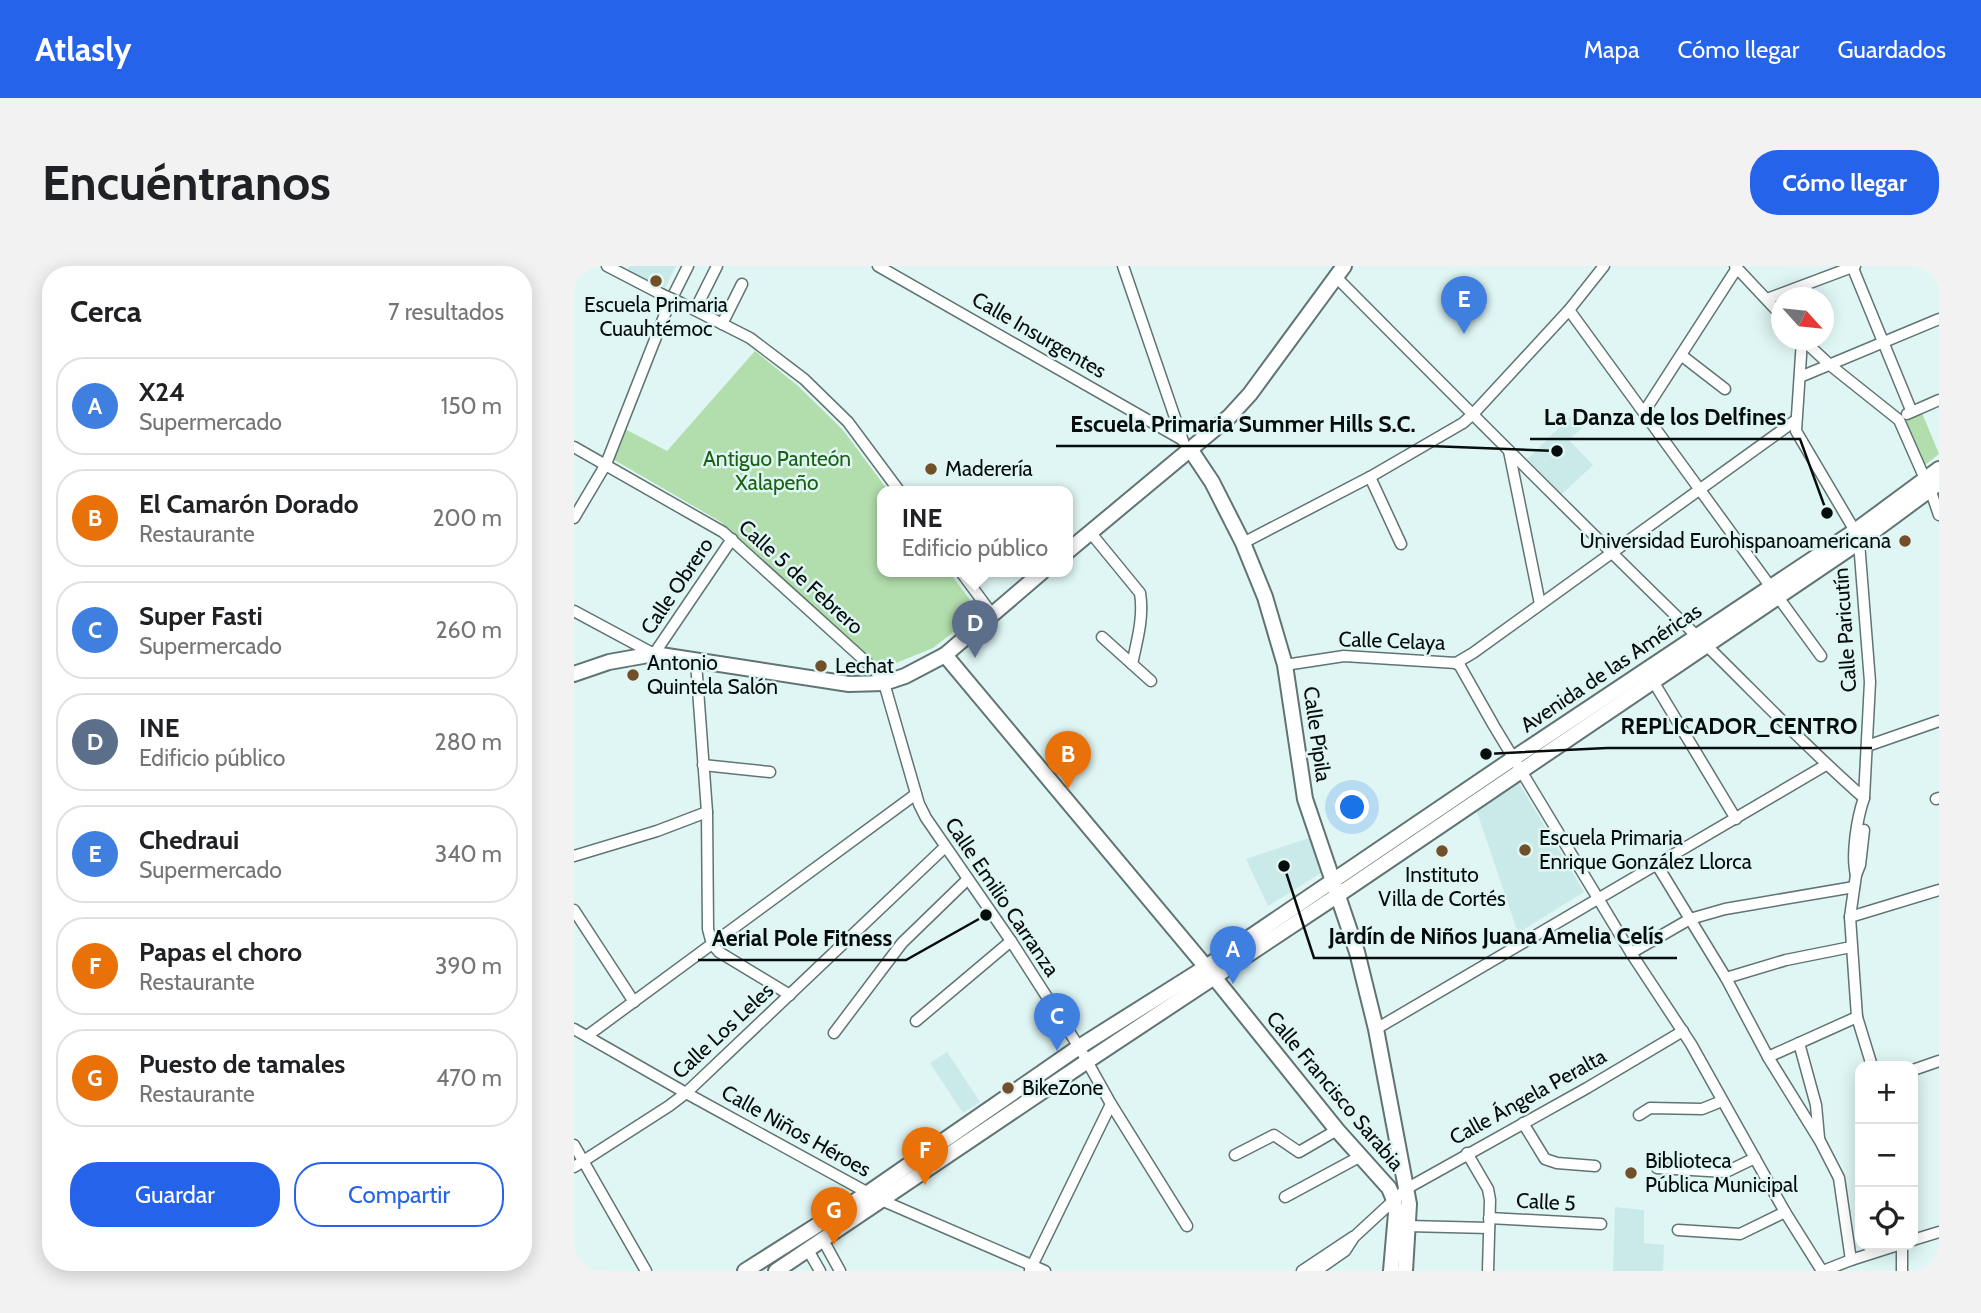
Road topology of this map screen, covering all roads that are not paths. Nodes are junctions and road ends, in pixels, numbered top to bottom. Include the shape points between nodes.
1 (607, 266) edge
2 (688, 266) edge
3 (717, 266) edge
4 (878, 266) edge
5 (1123, 266) edge
6 (1604, 266) edge
7 (1853, 266) edge
8 (1736, 267) edge
9 (1340, 272) edge
10 (742, 284) dead end
11 (1767, 299) junction
12 (1771, 304) edge
13 (695, 310) junction
14 (1569, 310) junction
15 (1939, 319) edge
16 (722, 324) junction
17 (1884, 342) junction
18 (1802, 350) edge
19 (1814, 350) edge
20 (1681, 355) junction
21 (1830, 365) junction
22 (1800, 377) junction
23 (1725, 389) dead end
24 (1939, 400) edge
25 (1911, 410) junction
26 (1644, 412) junction
27 (1473, 414) junction
28 (1796, 420) junction
29 (1899, 420) junction
30 (1186, 444) junction
31 (574, 447) edge
32 (1509, 450) junction
33 (606, 464) junction
34 (1939, 469) edge
35 (1370, 477) junction
36 (1931, 484) edge
37 (896, 486) edge
38 (1700, 492) junction
39 (1939, 515) edge
40 (574, 518) edge
41 (1090, 532) junction
42 (1857, 537) junction
43 (732, 539) junction
44 (1243, 543) junction
45 (1401, 544) dead end
46 (1073, 547) edge
47 (1611, 554) junction
48 (965, 577) edge
49 (1036, 577) edge
50 (1775, 592) junction
51 (1540, 604) junction
52 (574, 611) edge
53 (992, 614) junction
54 (1102, 637) dead end
55 (1701, 640) junction
56 (654, 654) junction
57 (945, 655) junction
58 (1821, 656) dead end
59 (696, 662) junction
60 (1132, 664) junction
61 (1285, 665) junction
62 (1458, 665) junction
63 (574, 674) edge
64 (1151, 681) dead end
65 (1653, 681) junction
66 (884, 682) junction
67 (1939, 720) edge
68 (1867, 746) junction
69 (1517, 764) junction
70 (703, 765) junction
71 (1826, 765) junction
72 (770, 772) dead end
73 (916, 794) junction
74 (1864, 798) junction
75 (707, 812) junction
76 (1736, 819) junction
77 (945, 847) junction
78 (574, 856) edge
79 (1657, 865) junction
80 (968, 879) junction
81 (1854, 887) junction
82 (1336, 888) junction
83 (1939, 890) edge
84 (1599, 898) junction
85 (574, 911) edge
86 (1850, 917) junction
87 (1690, 919) junction
88 (1011, 941) junction
89 (712, 944) junction
90 (1851, 947) junction
91 (1631, 953) junction
92 (1210, 972) junction
93 (1726, 978) junction
94 (790, 995) junction
95 (634, 1002) junction
96 (1857, 1017) junction
97 (916, 1021) dead end
98 (1376, 1029) junction
99 (574, 1030) edge
100 (1683, 1031) junction
101 (834, 1032) dead end
102 (587, 1036) junction
103 (1799, 1043) junction
104 (1079, 1047) junction
105 (1768, 1057) junction
106 (1870, 1061) edge
107 (1939, 1061) edge
108 (1086, 1062) junction
109 (1918, 1068) edge
110 (686, 1093) junction
111 (1723, 1101) junction
112 (1111, 1104) junction
113 (1639, 1115) dead end
114 (1523, 1123) junction
115 (1337, 1130) junction
116 (1820, 1141) junction
117 (574, 1145) edge
118 (1467, 1153) junction
119 (1235, 1154) dead end
120 (1362, 1156) junction
121 (1755, 1158) junction
122 (578, 1164) edge
123 (1595, 1166) dead end
124 (1657, 1168) dead end
125 (1406, 1189) junction
126 (874, 1196) junction
127 (1286, 1197) dead end
128 (1394, 1200) junction
129 (1785, 1212) junction
130 (1489, 1223) junction
131 (1601, 1224) dead end
132 (1186, 1226) dead end
133 (1408, 1226) junction
134 (1678, 1230) dead end
135 (1939, 1232) edge
136 (1354, 1237) junction
137 (1918, 1238) edge
138 (823, 1240) junction
139 (808, 1250) junction
140 (1884, 1250) edge
141 (1900, 1250) edge
142 (1851, 1260) junction
143 (1028, 1269) edge
144 (646, 1271) edge
145 (745, 1271) edge
146 (776, 1271) edge
147 (820, 1271) edge
148 (840, 1271) edge
149 (1045, 1271) edge
150 (1302, 1271) edge
151 (1316, 1271) edge
152 (1391, 1271) edge
153 (1405, 1271) edge
154 (1488, 1271) edge
155 (1823, 1271) edge
156 (1902, 1271) edge

1 - 13 street, bridge
2 - 33 street
3 - 13 street
4 - 30 street, Calle Insurgentes
5 - 30 street, Calle Pípila
6 - 14 street
7 - 11 street
7 - 17 street
8 - 11 street
8 - 20 street
9 - 27 street
9 - 30 main road via 1250,394 1228,417
10 - 16 street
11 - 12 street
13 - 16 street
14 - 26 street
14 - 27 street
15 - 17 street
16 - 37 street via 763,346 804,379 848,422
17 - 21 street
17 - 25 street
18 - 22 street
19 - 21 street
20 - 23 street
20 - 26 street
21 - 22 street
21 - 29 street
22 - 28 street
24 - 25 street
25 - 29 street
26 - 38 street
27 - 32 street
27 - 35 street
28 - 38 street
28 - 42 street via 1796,430
29 - 36 street
30 - 41 main road
30 - 44 main road, Calle Pípila via 1212,482
31 - 33 street, Calle 5 de Febrero
32 - 47 street
32 - 51 street
33 - 40 street
33 - 43 street, Calle 5 de Febrero
34 - 36 main road, Avenida de las Américas
35 - 44 street
35 - 45 street
36 - 39 street
36 - 42 main road, Avenida de las Américas
38 - 47 street
38 - 50 street
41 - 46 main road
41 - 60 street via 1140,593
42 - 50 main road, Avenida de las Américas
42 - 68 street, Calle Paricutín via 1870,682
43 - 56 street, Calle Obrero
43 - 66 street, Calle 5 de Febrero
44 - 61 main road, Calle Pípila
47 - 51 street
47 - 55 street
48 - 53 street
49 - 53 main road
50 - 55 main road, Avenida de las Américas
50 - 58 street
51 - 62 street
52 - 56 street
53 - 57 main road
54 - 60 street
55 - 65 main road, Avenida de las Américas
55 - 69 main road, Avenida de las Américas
55 - 71 street
56 - 59 main road
56 - 63 main road
57 - 66 main road
57 - 92 main road, Calle Francisco Sarabia
59 - 66 main road via 849,684
59 - 70 street
60 - 64 street
61 - 62 street, Calle Celaya via 1344,656
61 - 82 main road, Calle Pípila via 1305,799
62 - 69 street
65 - 69 main road, Avenida de las Américas
65 - 76 street
66 - 73 street, Calle Emilio Carranza
67 - 68 street
68 - 74 street, Calle Paricutín
69 - 82 main road, Avenida de las Américas
69 - 84 street
70 - 72 street
70 - 75 street
71 - 74 street
71 - 76 street
73 - 77 street, Calle Emilio Carranza
73 - 89 street
74 - 81 street, Calle Paricutín via 1867,807
75 - 78 street
75 - 89 street
76 - 79 street
77 - 80 street, Calle Emilio Carranza
77 - 94 street, Calle Los Leles
79 - 84 street
79 - 87 street
80 - 88 street, Calle Emilio Carranza
80 - 101 street via 902,943
81 - 86 street, Calle Paricutín
81 - 87 street
82 - 92 main road, Avenida de las Américas
82 - 98 main road, Calle Pípila
83 - 86 street
84 - 91 street
84 - 98 street
85 - 95 street
86 - 90 street, Calle Paricutín
87 - 91 street
87 - 93 street
88 - 97 street
88 - 104 street, Calle Emilio Carranza
89 - 94 street
89 - 95 street
90 - 93 street
90 - 96 street, Calle Paricutín
91 - 100 street
92 - 104 main road, Avenida de las Américas
92 - 108 main road, Avenida de las Américas
92 - 115 main road, Calle Francisco Sarabia
93 - 105 street
94 - 110 street, Calle Los Leles
95 - 102 street
96 - 103 street
96 - 106 street, Calle Paricutín
98 - 125 main road, Calle Pípila
99 - 102 street, Calle Niños Héroes
100 - 111 street
100 - 114 street, Calle Ángela Peralta
102 - 110 street, Calle Niños Héroes
103 - 105 street
103 - 116 street via 1816,1105
104 - 108 street, Calle Emilio Carranza
104 - 126 main road, Avenida de las Américas
105 - 116 street
107 - 109 street
108 - 112 street, Calle Emilio Carranza
108 - 126 main road, Avenida de las Américas
110 - 122 street, Calle Los Leles
110 - 126 street, Calle Niños Héroes
111 - 113 street via 1702,1109 1650,1108
111 - 121 street
112 - 132 street, Calle Emilio Carranza
112 - 143 street
114 - 118 street, Calle Ángela Peralta
114 - 123 street via 1545,1158
115 - 119 street via 1299,1152 1274,1135
115 - 120 main road, Calle Francisco Sarabia
116 - 142 street via 1839,1178
117 - 122 street
118 - 125 street, Calle Ángela Peralta
118 - 130 street via 1488,1188
120 - 127 street
120 - 128 main road, Calle Francisco Sarabia
121 - 124 street via 1726,1172
121 - 129 street
122 - 144 street
125 - 128 street, Calle Ángela Peralta
125 - 133 main road, Calle Pípila
126 - 138 main road, Avenida de las Américas
126 - 143 street, Calle Niños Héroes
126 - 145 main road, Avenida de las Américas
128 - 136 street, Calle Ángela Peralta
128 - 152 main road
129 - 134 street via 1740,1234
129 - 155 street
130 - 131 street, Calle 5
130 - 133 street, Calle 5
130 - 154 street
133 - 153 main road, Calle Pípila
135 - 137 street
136 - 150 street
136 - 151 street via 1345,1251
138 - 139 main road, Avenida de las Américas
138 - 148 street
139 - 146 main road, Avenida de las Américas
139 - 147 street
140 - 142 street
141 - 156 street
142 - 155 street
143 - 149 street, Calle Niños Héroes

